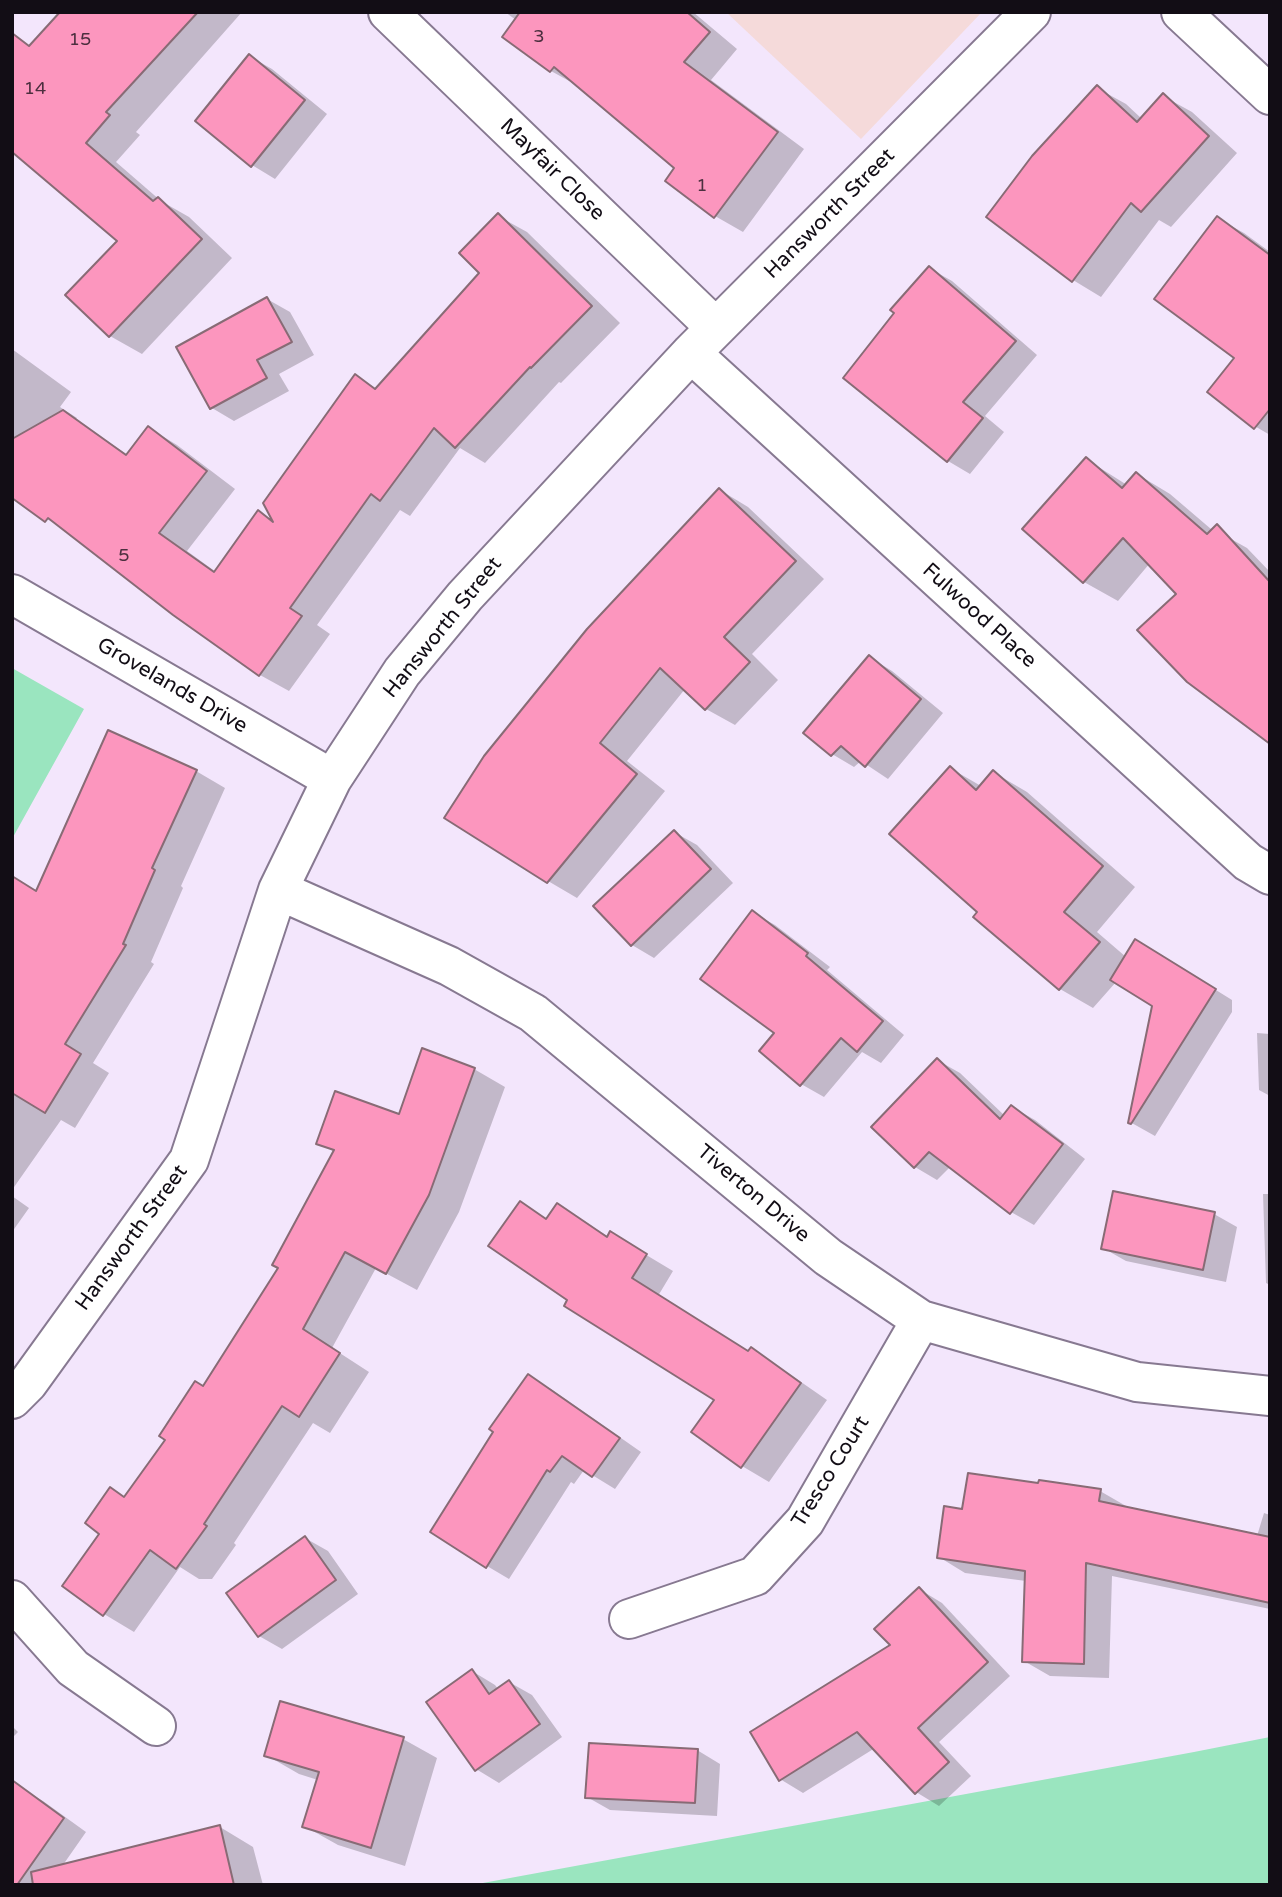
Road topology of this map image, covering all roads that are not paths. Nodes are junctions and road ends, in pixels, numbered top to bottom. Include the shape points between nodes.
1 (388, 12) edge
2 (1031, 12) edge
3 (1181, 12) edge
4 (1270, 95) edge
5 (704, 340) junction
6 (12, 594) edge
7 (332, 779) junction
8 (1270, 874) edge
9 (278, 890) junction
10 (921, 1320) junction
11 (1270, 1396) edge
12 (12, 1399) edge
13 (12, 1600) edge
14 (629, 1619) dead end
15 (156, 1726) dead end

1 - 5 street, Mayfair Close
2 - 5 street, Hansworth Street
3 - 4 street
5 - 7 street, Hansworth Street via 465,596 402,672
5 - 8 street, Fulwood Place via 1248,862
6 - 7 street, Grovelands Drive
7 - 9 street, Hansworth Street
9 - 10 street, Tiverton Drive via 449,966 533,1013 828,1257
9 - 12 street, Hansworth Street via 189,1160
10 - 11 street, Tiverton Drive via 1137,1382
10 - 14 street, Tresco Court via 805,1521 755,1576
13 - 15 street via 73,1668

